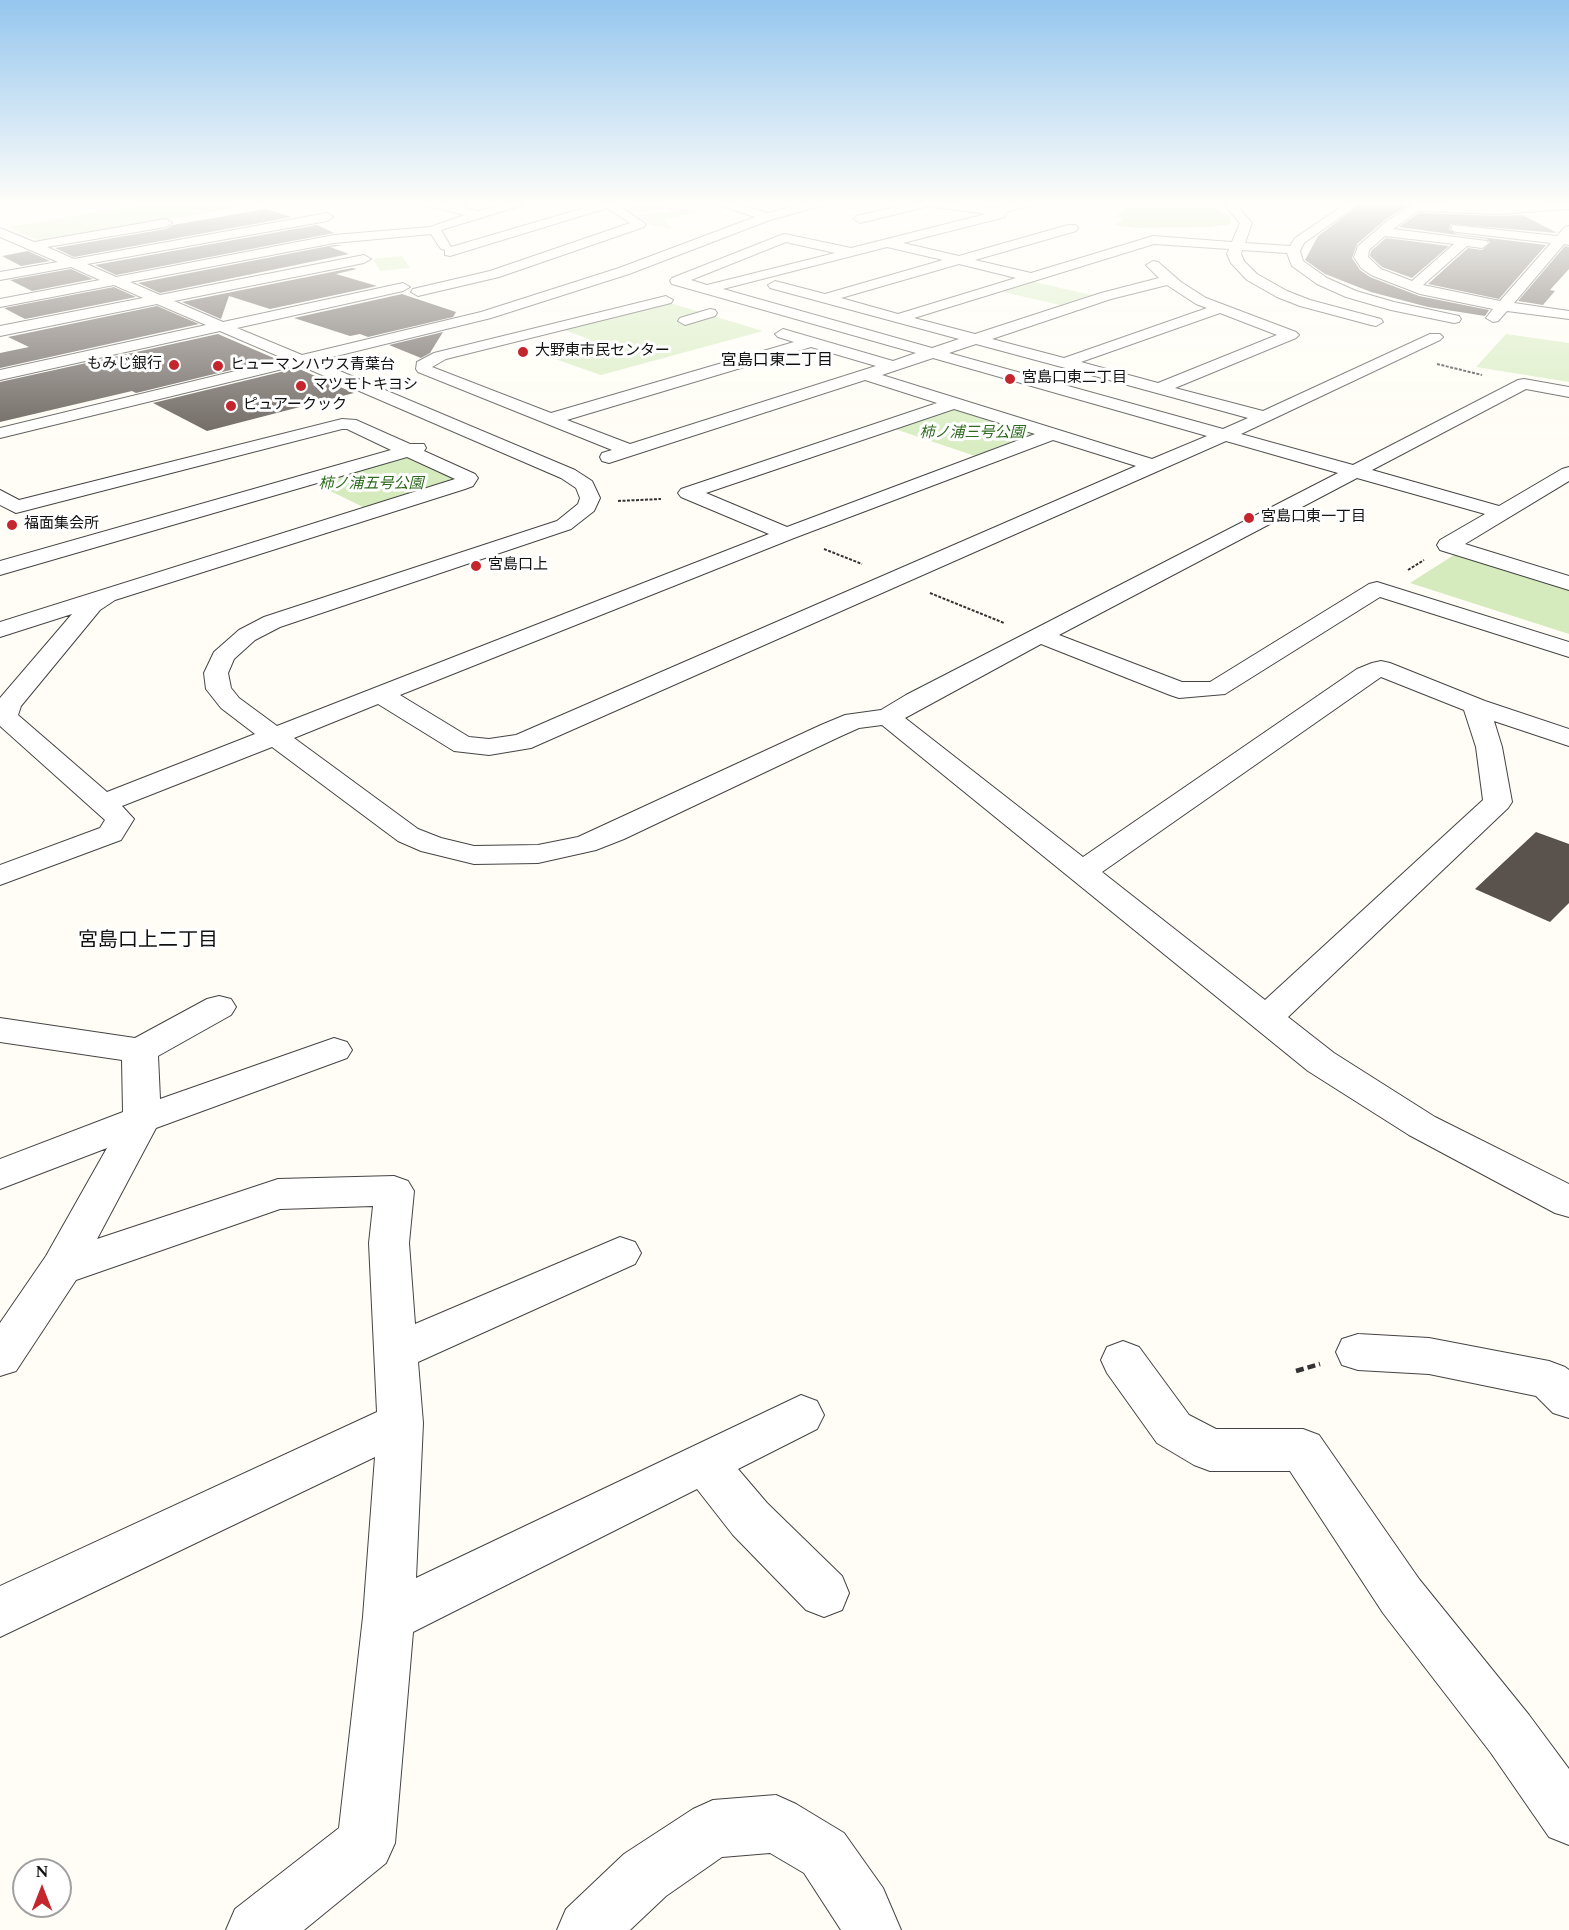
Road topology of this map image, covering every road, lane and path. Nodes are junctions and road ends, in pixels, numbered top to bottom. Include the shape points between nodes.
1 (51, 293) edge
2 (141, 293) edge
3 (205, 293) edge
4 (395, 293) edge
5 (420, 293) edge
6 (556, 293) edge
7 (692, 293) edge
8 (721, 293) edge
9 (806, 293) edge
10 (843, 293) edge
11 (982, 293) edge
12 (1118, 293) edge
13 (1188, 293) edge
14 (1280, 293) edge
15 (1351, 293) edge
16 (1441, 293) edge
17 (1513, 293) edge
18 (825, 298) junction
19 (157, 300) junction
20 (666, 300) junction
21 (1370, 300) junction
22 (444, 301) dead end
23 (0, 303) edge
24 (1501, 306) junction
25 (462, 307) dead end
26 (1218, 309) junction
27 (1330, 310) junction
28 (486, 315) junction
29 (1569, 315) edge
30 (685, 318) dead end
31 (899, 318) junction
32 (1464, 321) dead end
33 (1387, 324) dead end
34 (1492, 324) dead end
35 (1267, 326) junction
36 (222, 327) junction
37 (766, 329) dead end
38 (0, 331) edge
39 (1419, 331) dead end
40 (976, 339) junction
41 (811, 342) junction
42 (933, 353) junction
43 (1397, 355) junction
44 (303, 360) junction
45 (1064, 363) junction
46 (893, 366) junction
47 (0, 375) edge
48 (865, 375) junction
49 (454, 381) junction
50 (1524, 384) junction
51 (1160, 388) junction
52 (1569, 392) edge
53 (409, 393) junction
54 (954, 403) junction
55 (1265, 417) junction
56 (550, 419) junction
57 (0, 433) edge
58 (471, 433) junction
59 (1052, 434) junction
60 (1223, 435) junction
61 (628, 450) junction
62 (414, 456) junction
63 (1151, 465) junction
64 (154, 472) junction
65 (563, 472) junction
66 (1355, 472) junction
67 (1565, 479) edge
68 (174, 483) dead end
69 (194, 495) dead end
70 (0, 496) edge
71 (618, 501) dead end
72 (654, 501) dead end
73 (213, 507) junction
74 (1502, 513) junction
75 (787, 534) junction
76 (1448, 545) junction
77 (828, 550) dead end
78 (844, 557) dead end
79 (0, 568) edge
80 (1569, 583) edge
81 (1377, 589) junction
82 (107, 595) junction
83 (948, 600) dead end
84 (1010, 625) dead end
85 (0, 630) edge
86 (1041, 636) junction
87 (1569, 650) edge
88 (380, 694) junction
89 (1476, 706) junction
90 (888, 717) junction
91 (274, 735) junction
92 (1569, 738) edge
93 (102, 804) junction
94 (1081, 872) junction
95 (0, 876) edge
96 (219, 1007) dead end
97 (1265, 1019) junction
98 (0, 1030) edge
99 (334, 1050) dead end
100 (140, 1051) junction
101 (142, 1119) junction
102 (0, 1175) edge
103 (1569, 1202) edge
104 (620, 1254) dead end
105 (62, 1268) junction
106 (396, 1352) junction
107 (1358, 1352) dead end
108 (0, 1358) edge
109 (1123, 1360) dead end
110 (1569, 1399) edge
111 (801, 1415) dead end
112 (400, 1423) junction
113 (704, 1463) junction
114 (824, 1593) dead end
115 (0, 1611) edge
116 (389, 1617) junction
117 (1569, 1817) edge
118 (256, 1930) edge
119 (587, 1930) edge
120 (871, 1930) edge

1 - 23 street
2 - 19 street
3 - 19 street
4 - 36 street
5 - 22 street
6 - 28 street
7 - 20 street
8 - 42 street
9 - 18 street
10 - 18 street
11 - 31 street
12 - 40 street
13 - 26 street
14 - 27 street
15 - 21 street
16 - 24 street
17 - 24 street
18 - 31 street
19 - 36 street
19 - 38 street
20 - 30 street via 711,313
20 - 49 street via 440,357 423,365 424,369
21 - 27 street
21 - 32 street
24 - 29 street
24 - 34 street
25 - 28 street
26 - 35 street
26 - 45 street
27 - 33 street
27 - 35 street
28 - 44 street
31 - 40 street
35 - 51 street via 1292,335
36 - 44 street
36 - 47 street
37 - 41 street
39 - 43 street via 1435,337
40 - 42 street
40 - 45 street
41 - 46 street
41 - 56 street
42 - 46 street
42 - 60 street
43 - 50 path
43 - 55 street
44 - 53 street
44 - 57 street
45 - 51 street
46 - 48 street
48 - 54 street
48 - 61 street
49 - 53 street
49 - 56 street
50 - 52 street
50 - 66 street
51 - 55 street
53 - 58 street
54 - 59 street
54 - 75 street via 688,493
55 - 60 street
56 - 61 street
58 - 62 street
58 - 65 street
59 - 63 street
59 - 75 street
60 - 63 street
60 - 66 street
61 - 65 street
62 - 64 street via 342,423
62 - 73 street
62 - 82 street via 468,478 466,482
63 - 88 street via 522,742 489,747 463,745
64 - 68 street
64 - 70 street via 16,507
65 - 91 street via 585,485 590,498 583,512 564,525 285,617 253,632 229,650 216,673 219,688 230,703
66 - 74 street
66 - 86 street
67 - 74 street
69 - 73 street
71 - 72 path
73 - 79 street
74 - 76 street
75 - 88 street
76 - 80 street
76 - 81 path
77 - 78 path
81 - 86 street via 1216,689 1179,690
81 - 87 street
82 - 85 street
82 - 93 street via 92,605 8,705 4,717
83 - 84 path
86 - 90 street
88 - 91 street
89 - 92 street
89 - 94 street via 1381,668 1366,674
89 - 97 street via 1489,747 1498,802
90 - 91 street via 854,721 830,731 600,839 522,856 458,852 418,840
90 - 94 street
91 - 93 street
93 - 95 street via 120,819 111,834
94 - 97 street
96 - 100 street
97 - 103 street via 1321,1062 1413,1120
98 - 100 street
99 - 101 street
100 - 101 street
101 - 102 street
101 - 105 street
104 - 106 street
105 - 106 street via 278,1194 394,1191 389,1243
105 - 108 street
106 - 112 street
107 - 110 street via 1429,1356 1549,1380
109 - 117 street via 1173,1429 1210,1450 1303,1450 1401,1596 1510,1734
111 - 113 street
112 - 115 street
112 - 116 street
113 - 114 street via 750,1519
113 - 116 street
116 - 118 street via 366,1844
119 - 120 street via 645,1875 713,1829 776,1824 824,1853 862,1909

